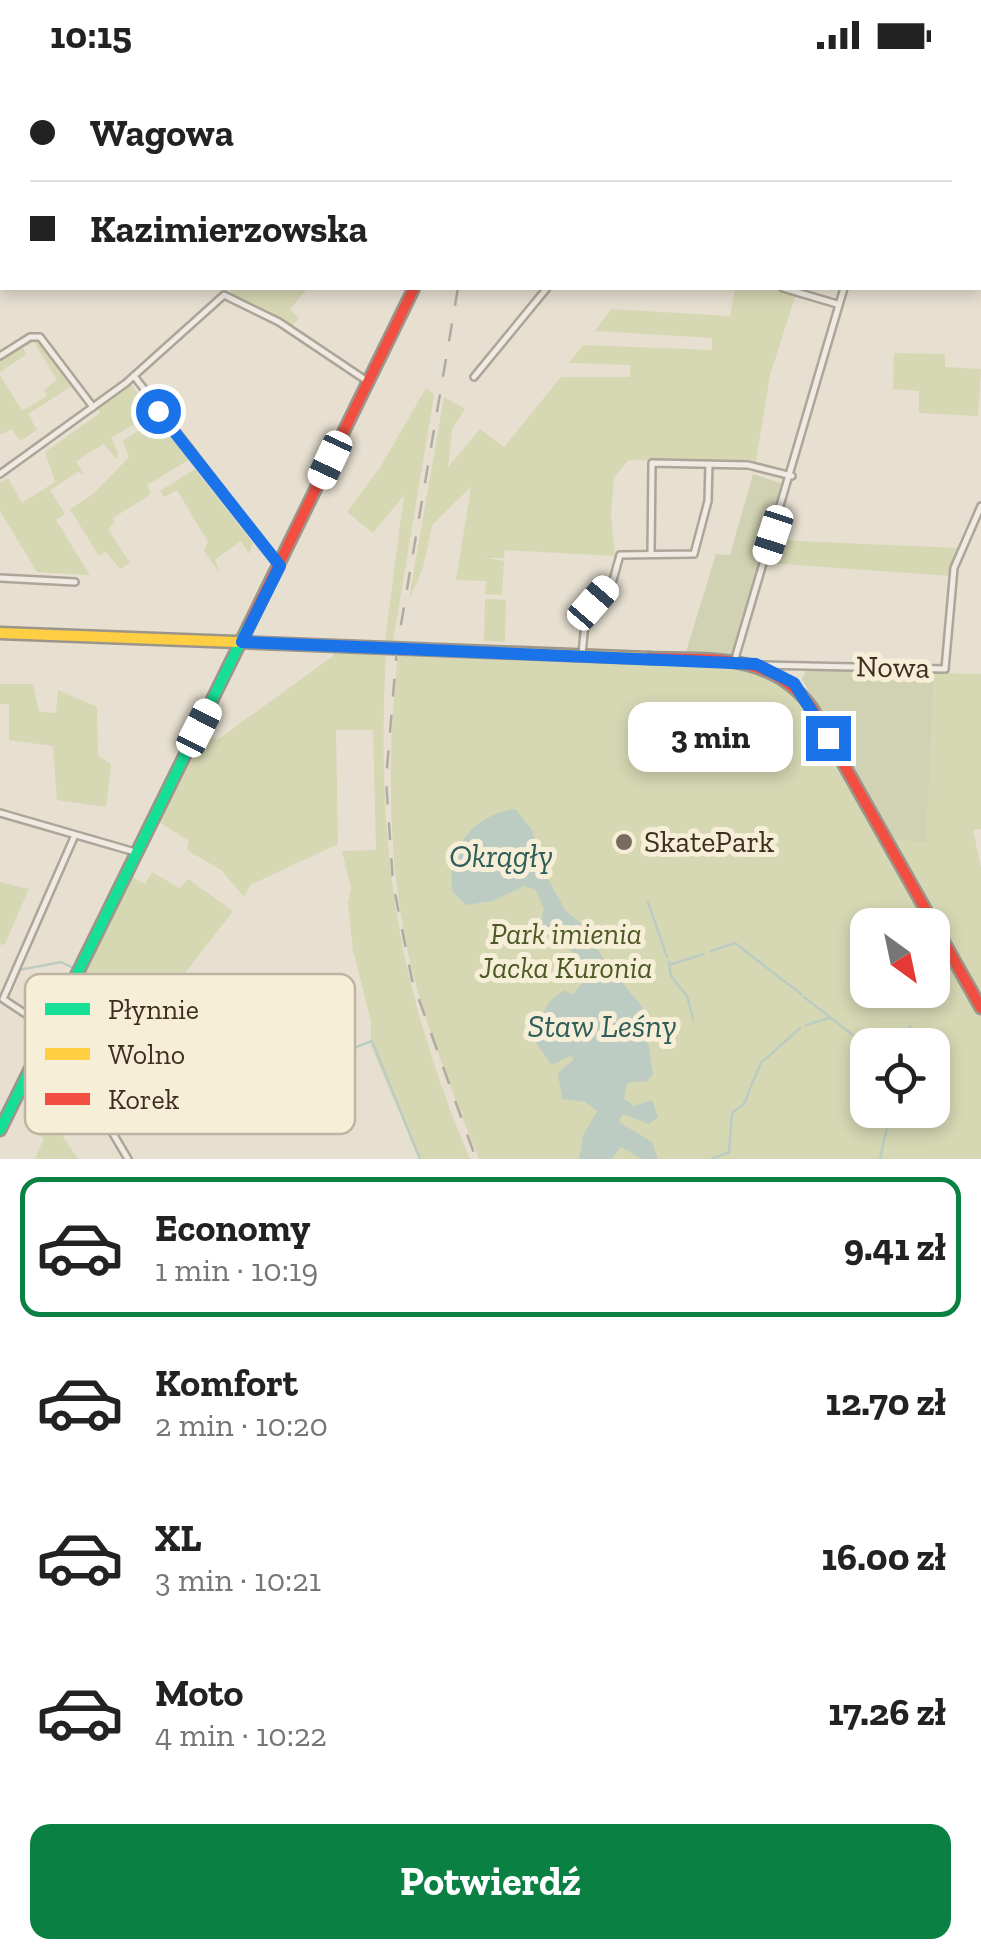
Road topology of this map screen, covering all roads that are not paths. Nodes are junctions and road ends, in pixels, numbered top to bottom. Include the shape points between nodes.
1 (413, 290) edge
2 (546, 290) edge
3 (790, 290) edge
4 (843, 290) edge
5 (838, 304) junction
6 (0, 356) edge
7 (134, 376) junction
8 (474, 377) dead end
9 (367, 381) junction
10 (93, 407) junction
11 (709, 464) junction
12 (0, 474) edge
13 (792, 476) junction
14 (981, 506) edge
15 (651, 554) junction
16 (280, 566) junction
17 (0, 578) edge
18 (75, 582) dead end
19 (0, 633) edge
20 (224, 642) junction
21 (242, 642) junction
22 (582, 655) junction
23 (234, 659) junction
24 (734, 662) junction
25 (794, 664) junction
26 (761, 665) junction
27 (787, 678) junction
28 (0, 813) edge
29 (75, 835) junction
30 (138, 852) junction
31 (78, 974) edge
32 (981, 1008) edge
33 (25, 1014) edge
34 (25, 1080) edge
35 (0, 1130) edge
36 (113, 1134) edge
37 (128, 1159) edge

1 - 9 street
2 - 8 street
3 - 5 street
4 - 5 street
5 - 13 street
6 - 10 street via 40,336
7 - 9 street via 224,295
7 - 10 street
7 - 16 street
9 - 16 street
10 - 12 street
11 - 13 street via 760,466
11 - 15 street via 708,501 694,554
11 - 15 street via 652,463
13 - 24 street
14 - 25 street, Nowa via 954,568 945,668
15 - 22 street via 619,556 613,580 586,613
16 - 21 street
17 - 18 street
19 - 20 street
20 - 21 street
20 - 23 street
21 - 22 street
21 - 23 street
22 - 24 street
23 - 30 street
24 - 26 street
25 - 26 street, Nowa
25 - 27 street
26 - 27 street
27 - 32 street via 812,708
28 - 29 street
29 - 30 street
29 - 33 street via 3,1000
30 - 31 street
34 - 35 street
36 - 37 street

